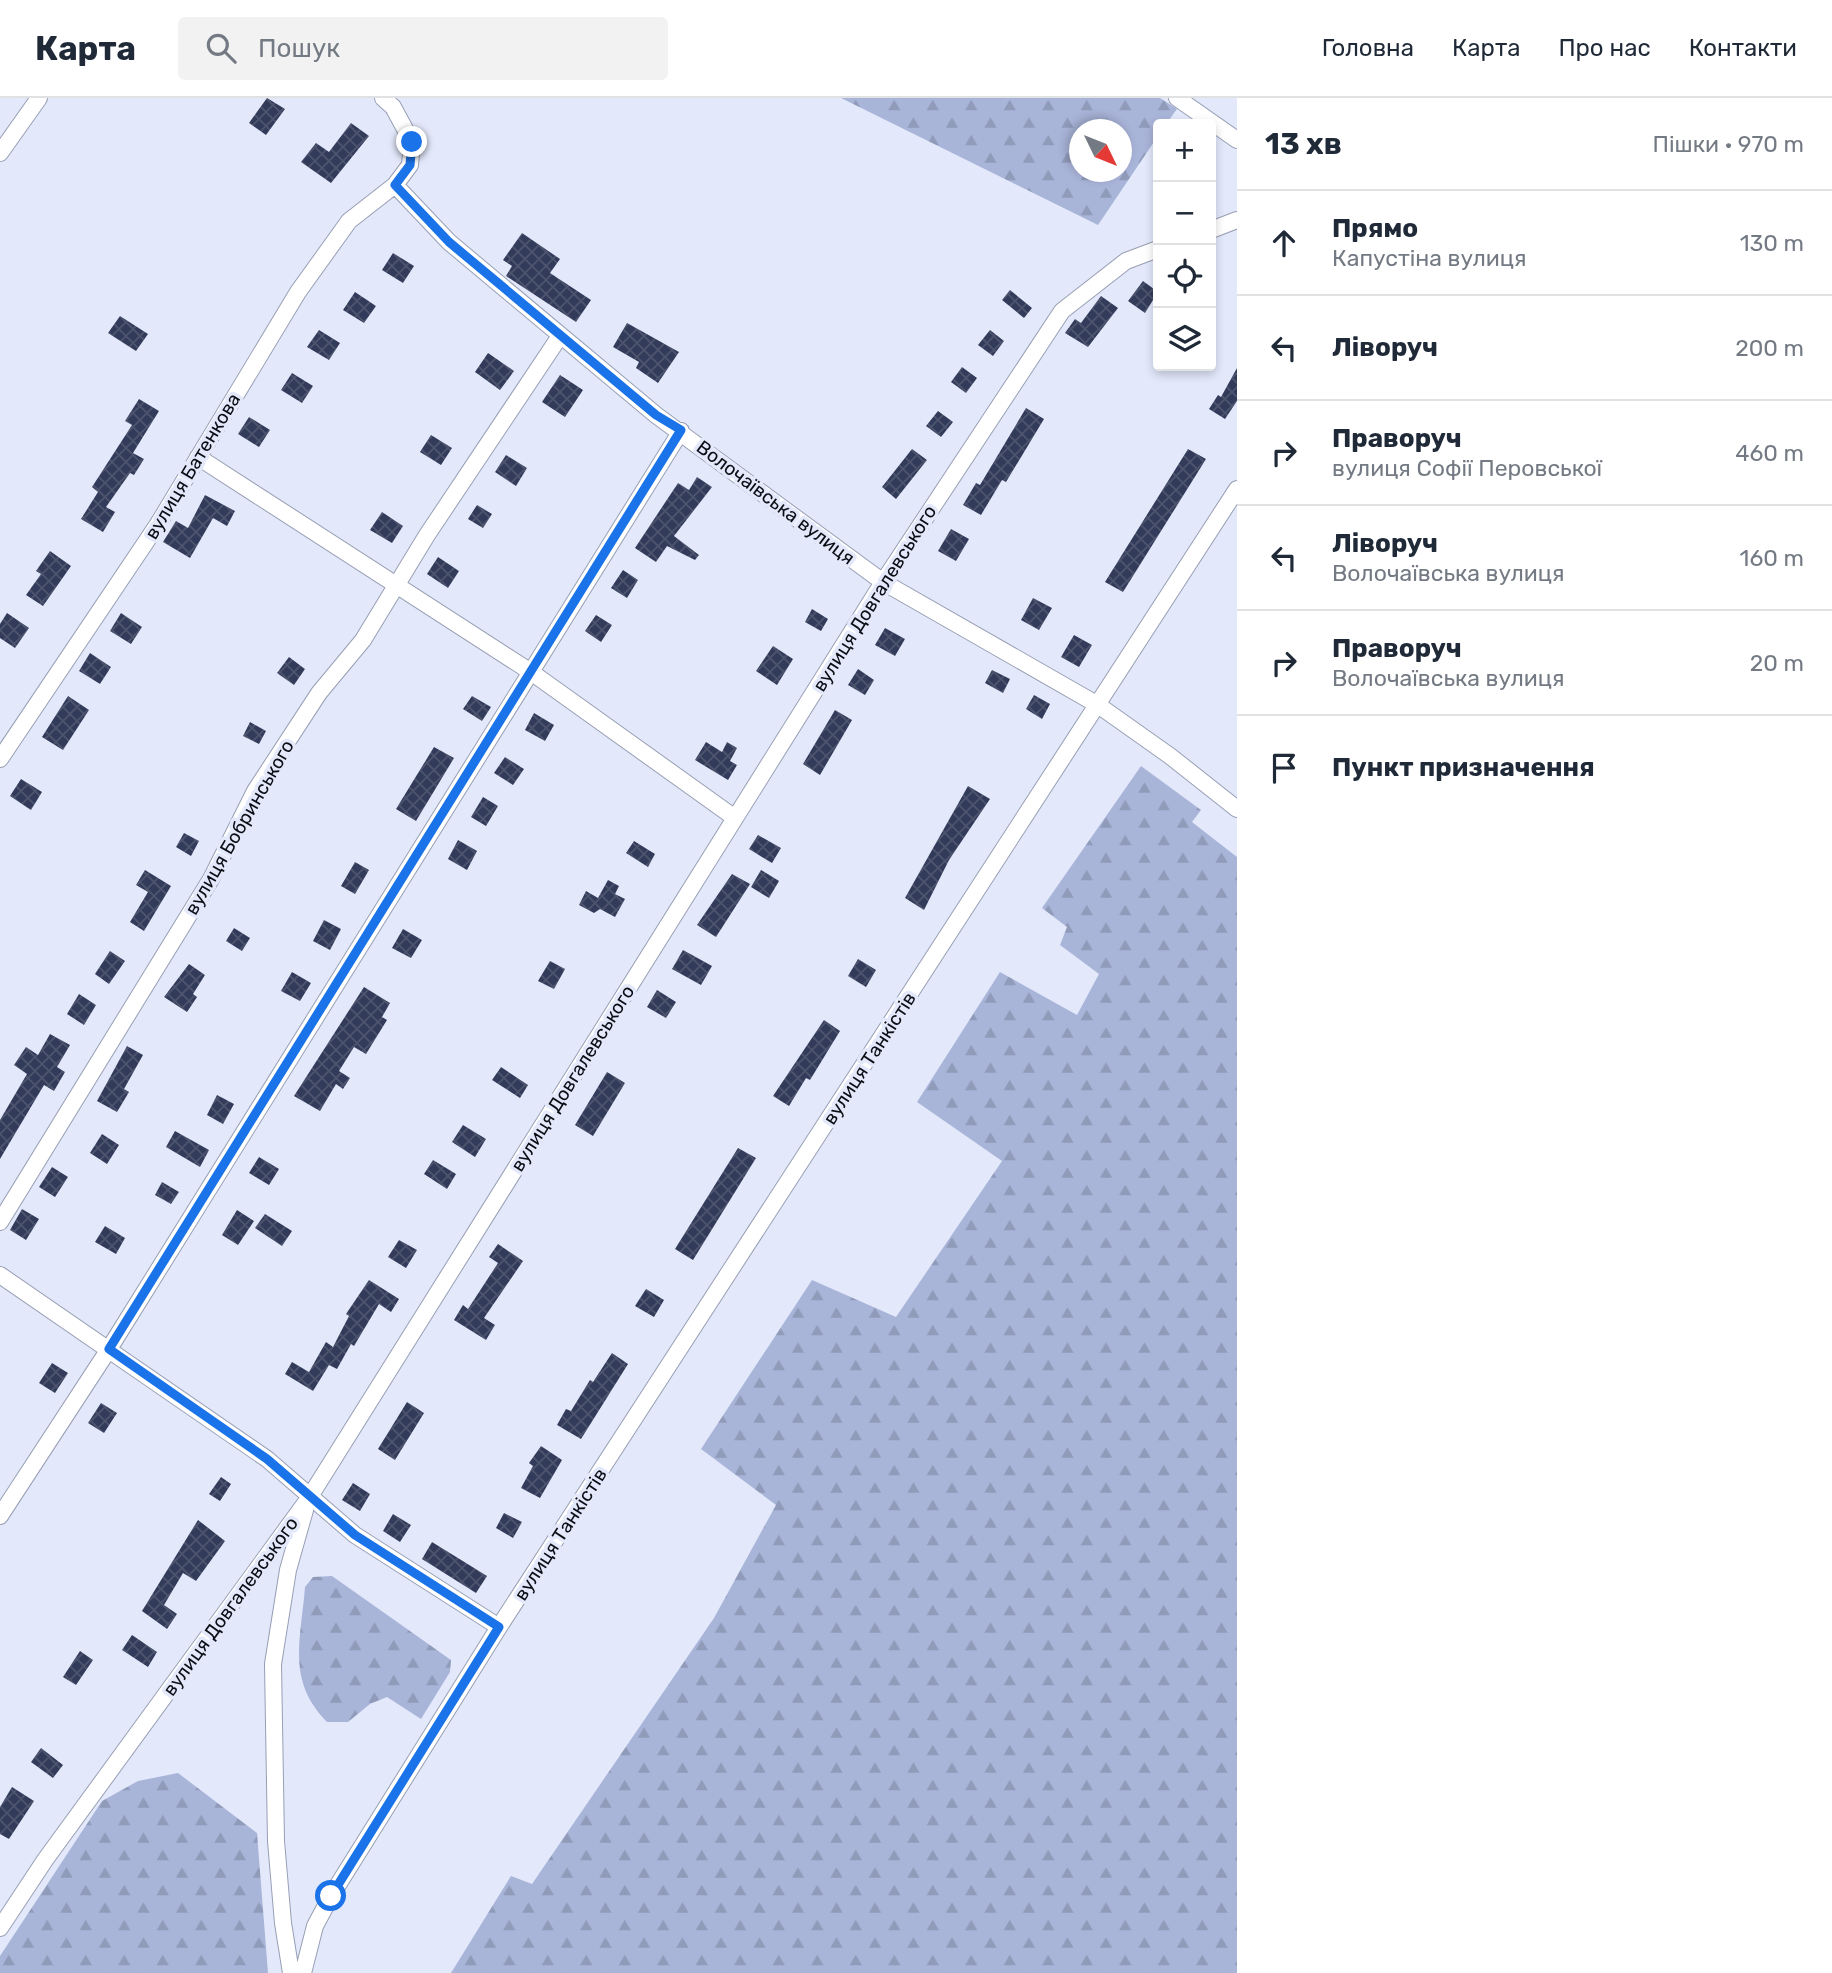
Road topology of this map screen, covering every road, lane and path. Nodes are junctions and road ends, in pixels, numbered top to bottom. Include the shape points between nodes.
1 (39, 98) edge
2 (383, 98) edge
3 (1177, 98) edge
4 (1237, 139) edge
5 (0, 153) edge
6 (395, 185) junction
7 (1237, 220) edge
8 (1216, 228) edge
9 (1153, 252) edge
10 (560, 336) junction
11 (681, 430) junction
12 (198, 457) junction
13 (1237, 489) edge
14 (883, 582) junction
15 (397, 585) junction
16 (531, 672) junction
17 (1098, 705) junction
18 (0, 759) edge
19 (1237, 809) edge
20 (735, 818) junction
21 (0, 1222) edge
22 (0, 1275) edge
23 (109, 1349) junction
24 (309, 1497) junction
25 (0, 1516) edge
26 (499, 1627) junction
27 (0, 1928) edge
28 (290, 1973) edge
29 (303, 1973) edge

1 - 5 street
2 - 6 street via 412,142 410,165
3 - 4 street
6 - 10 street, Волочаївська вулиця via 449,242
6 - 12 street, вулиця Батенкова via 349,221 298,292
7 - 8 street
9 - 14 street, вулиця Довгалевського via 1126,261 1062,311
10 - 11 street, Волочаївська вулиця
10 - 15 street, вулиця Бобринського
11 - 14 street, Волочаївська вулиця
11 - 16 street
12 - 15 street
12 - 18 street, вулиця Батенкова
13 - 17 street, вулиця Танкістів
14 - 17 street, Волочаївська вулиця
14 - 20 street, вулиця Довгалевського
15 - 16 street
15 - 21 street, вулиця Бобринського via 255,791 211,879
16 - 20 street
16 - 23 street
17 - 19 street, Волочаївська вулиця
17 - 26 street, вулиця Танкістів
20 - 24 street, вулиця Довгалевського
22 - 23 street
23 - 24 street via 267,1459
23 - 25 street
24 - 26 street via 355,1535
24 - 27 street, вулиця Довгалевського
24 - 28 street via 288,1570 273,1664 276,1841
26 - 29 street, вулиця Танкістів via 331,1896 315,1926

